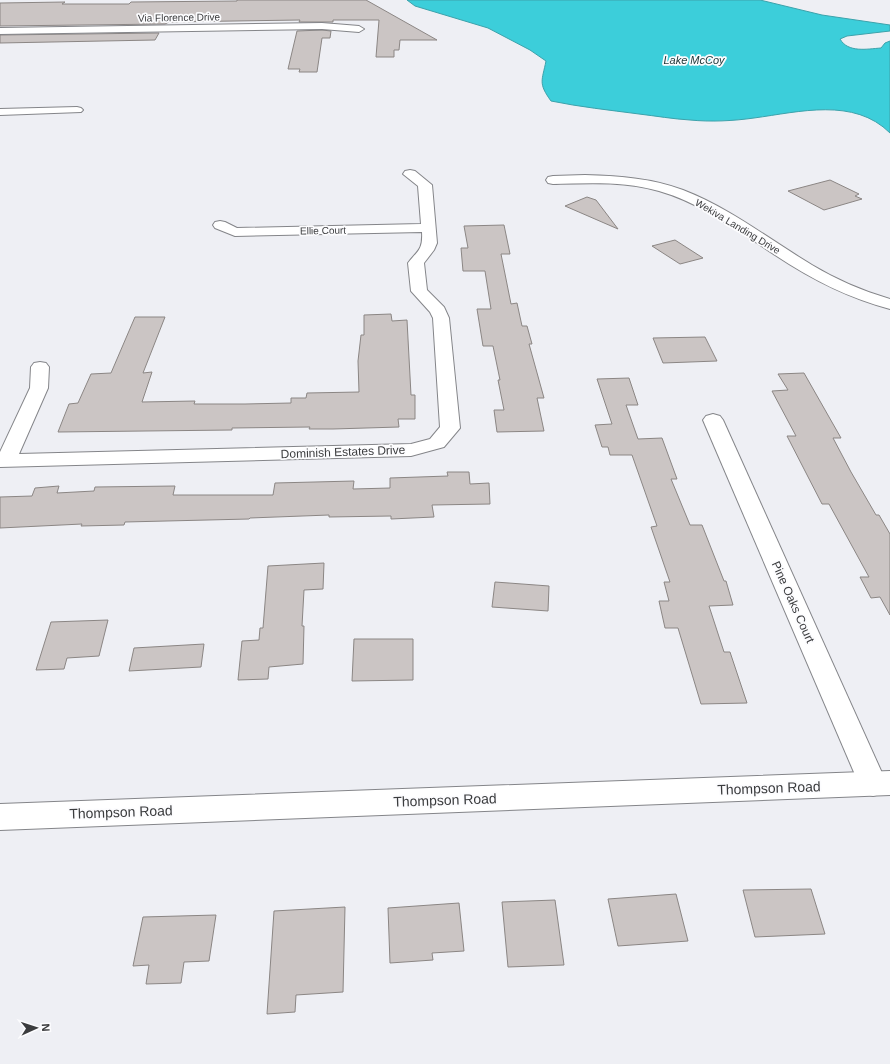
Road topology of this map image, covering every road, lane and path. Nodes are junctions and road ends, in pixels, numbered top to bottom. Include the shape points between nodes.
1 (359, 29) dead end
2 (0, 31) edge
3 (77, 110) dead end
4 (0, 112) edge
5 (410, 174) dead end
6 (553, 180) dead end
7 (220, 225) dead end
8 (428, 228) junction
9 (890, 304) edge
10 (40, 367) dead end
11 (713, 420) dead end
12 (3, 461) edge
13 (881, 783) edge
14 (0, 817) edge

1 - 2 street, Via Florence Drive via 322,26
3 - 4 street
5 - 8 street, Dominish Estates Drive via 425,185
6 - 9 street, Wekiva Landing Drive via 623,180 678,192 711,208 803,266 854,293
7 - 8 street, Ellie Court via 235,232
8 - 12 street, Dominish Estates Drive via 430,243 416,263 419,291 438,310 441,318 450,428 437,442 411,450
10 - 12 street via 39,388
11 - 13 street, Pine Oaks Court
13 - 14 street, Thompson Road

